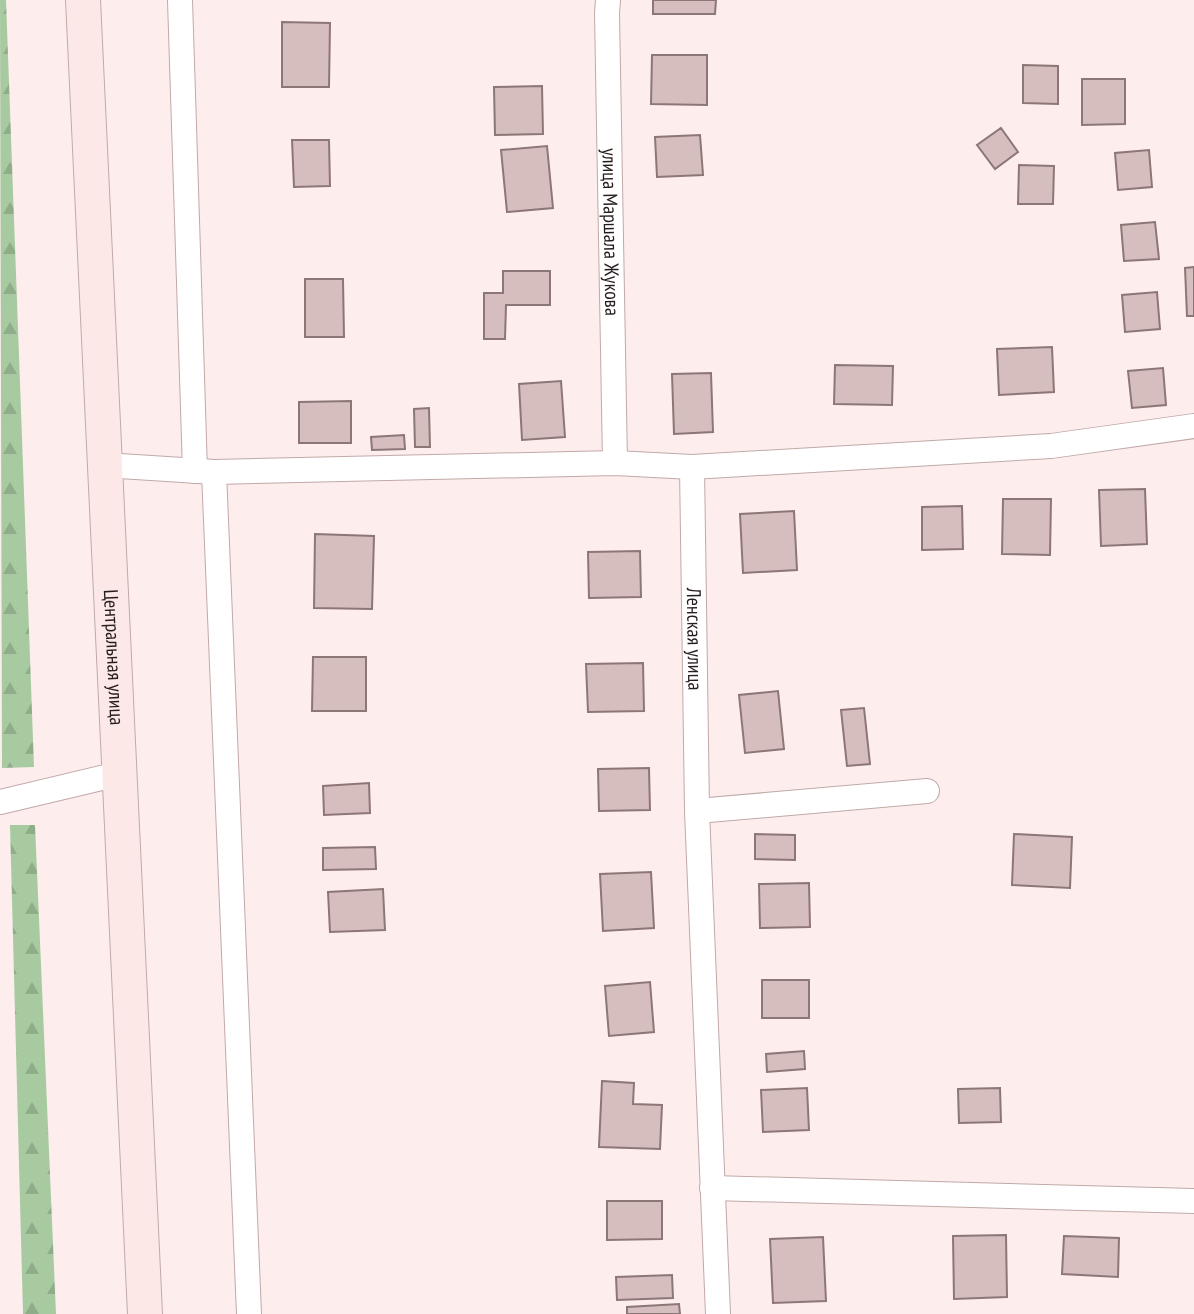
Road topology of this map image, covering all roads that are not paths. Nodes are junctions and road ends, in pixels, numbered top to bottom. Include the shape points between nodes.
1 (83, 0) edge
2 (180, 0) edge
3 (608, 0) edge
4 (1194, 426) edge
5 (615, 463) junction
6 (104, 465) junction
7 (692, 467) junction
8 (204, 472) junction
9 (118, 774) junction
10 (927, 791) dead end
11 (0, 802) edge
12 (697, 811) junction
13 (712, 1188) junction
14 (1194, 1201) edge
15 (145, 1314) edge
16 (249, 1314) edge
17 (718, 1314) edge

1 - 6 main road, Центральная улица
2 - 8 street
3 - 5 street, улица Маршала Жукова
4 - 7 street via 1051,446
5 - 7 street
5 - 8 street
6 - 8 street
6 - 9 main road, Центральная улица
7 - 12 street, Ленская улица
8 - 16 street
9 - 11 street
9 - 15 main road, Центральная улица
10 - 12 street
12 - 13 street, Ленская улица
13 - 14 street
13 - 17 street, Ленская улица

